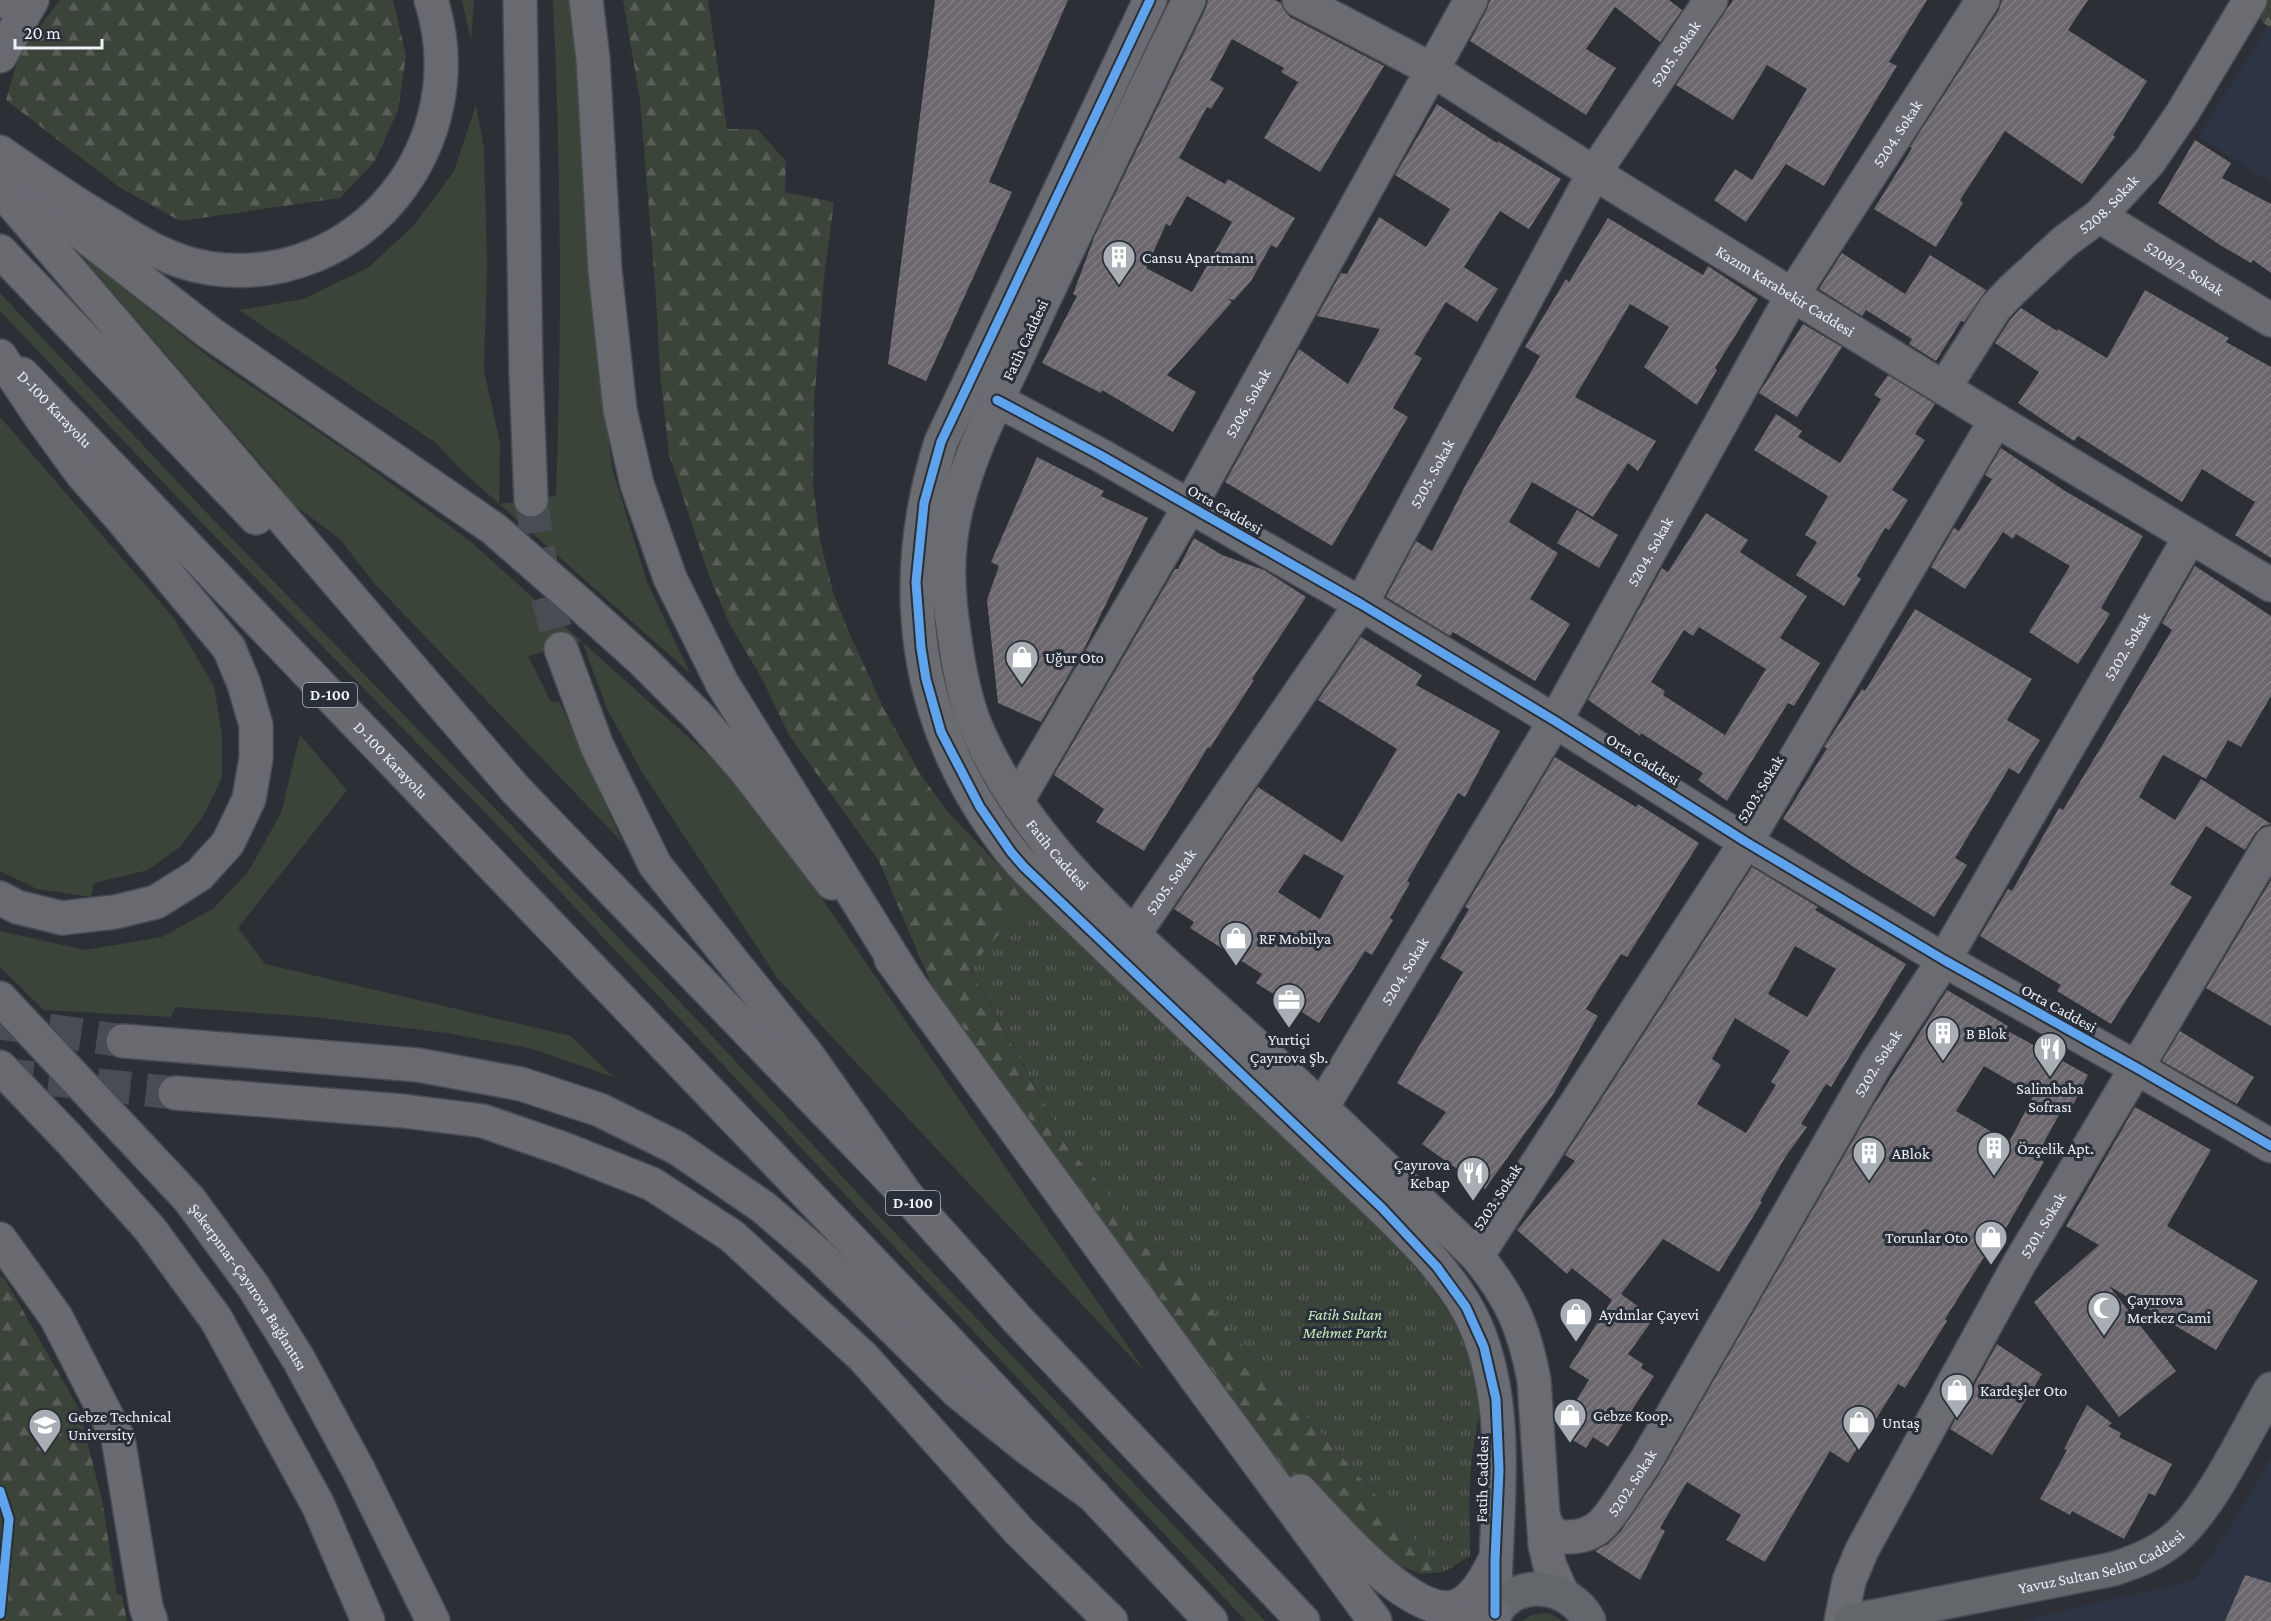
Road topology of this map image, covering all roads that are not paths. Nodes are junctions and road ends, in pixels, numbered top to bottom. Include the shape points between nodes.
1 (32, 0) edge
2 (430, 0) edge
3 (519, 0) edge
4 (586, 0) edge
5 (1150, 0) edge
6 (1189, 0) edge
7 (1299, 0) edge
8 (1471, 0) edge
9 (1711, 0) edge
10 (1983, 0) edge
11 (2250, 0) edge
12 (2, 51) edge
13 (1431, 69) junction
14 (0, 152) edge
15 (0, 165) edge
16 (1594, 173) junction
17 (0, 189) edge
18 (2099, 216) junction
19 (0, 251) edge
20 (1793, 294) junction
21 (2271, 320) edge
22 (0, 351) edge
23 (0, 356) edge
24 (1944, 388) junction
25 (997, 399) junction
26 (1996, 420) junction
27 (531, 500) tunnel mouth
28 (1190, 506) junction
29 (2190, 537) junction
30 (2271, 585) edge
31 (1361, 604) junction
32 (561, 648) tunnel mouth
33 (962, 681) junction
34 (928, 688) junction
35 (1555, 721) junction
36 (986, 747) junction
37 (955, 761) junction
38 (516, 790) junction
39 (1017, 801) junction
40 (1746, 842) junction
41 (2271, 843) edge
42 (0, 897) edge
43 (1134, 934) junction
44 (1944, 960) junction
45 (908, 982) junction
46 (0, 998) edge
47 (123, 1041) tunnel mouth
48 (0, 1067) edge
49 (2137, 1068) junction
50 (1283, 1092) junction
51 (176, 1094) tunnel mouth
52 (1322, 1107) junction
53 (2271, 1146) edge
54 (1339, 1152) junction
55 (907, 1196) junction
56 (0, 1239) edge
57 (1477, 1256) junction
58 (2271, 1389) edge
59 (1209, 1396) junction
60 (1094, 1496) junction
61 (1543, 1514) junction
62 (1602, 1524) junction
63 (1495, 1560) junction
64 (1422, 1602) junction
65 (1576, 1603) edge
66 (1493, 1618) edge
67 (151, 1621) edge
68 (368, 1621) edge
69 (434, 1621) edge
70 (1111, 1621) edge
71 (1211, 1621) edge
72 (1303, 1621) edge
73 (1375, 1621) edge
74 (1841, 1621) edge
75 (1851, 1621) edge

1 - 12 highway
2 - 14 highway via 438,23 441,92 425,146 398,193 376,217 323,252 268,268 240,270 178,261 153,251 76,204
3 - 27 highway
4 - 45 highway via 607,294 620,410 637,484 670,578 722,683
5 - 34 street via 938,453 924,503 916,582
6 - 25 street, Fatih Caddesi
7 - 13 street, Kazım Karabekir Caddesi
8 - 13 street, 5206. Sokak
9 - 16 street, 5205. Sokak
10 - 20 street, 5204. Sokak
11 - 18 street, 5208. Sokak via 2149,162
13 - 16 street, Kazım Karabekir Caddesi
13 - 28 street, 5206. Sokak
15 - 45 highway via 210,333 494,529 581,605 699,717 746,771
16 - 20 street, Kazım Karabekir Caddesi
16 - 31 street, 5205. Sokak
17 - 38 highway
18 - 21 street, 5208/2. Sokak
18 - 24 street, 5208. Sokak via 2064,242 1995,308
19 - 38 highway, D-100
20 - 24 street, Kazım Karabekir Caddesi
20 - 35 street, 5204. Sokak
22 - 60 highway, D-100 Karayolu / D-100
23 - 42 highway via 82,474 229,648 256,725 256,758 249,799 228,843 199,875 156,902 62,918 17,907
24 - 26 street, Kazım Karabekir Caddesi
25 - 28 street, Orta Caddesi
25 - 33 street, Fatih Caddesi via 966,475 948,557 948,590
26 - 29 street, Kazım Karabekir Caddesi
26 - 40 street, 5203. Sokak
28 - 31 street, Orta Caddesi
28 - 39 street, 5206. Sokak
29 - 30 street, Kazım Karabekir Caddesi
29 - 44 street, 5202. Sokak
31 - 35 street, Orta Caddesi
31 - 43 street, 5205. Sokak
32 - 55 highway via 597,746 655,865 806,1053
33 - 34 street via 959,701 950,706 939,703
33 - 36 street, Fatih Caddesi
34 - 37 street via 941,732
35 - 40 street, Orta Caddesi
35 - 52 street, 5204. Sokak
36 - 37 street via 970,727 958,723 952,735
36 - 39 street, Fatih Caddesi
37 - 50 street via 993,828 1024,867
38 - 55 highway, D-100
39 - 43 street, Fatih Caddesi via 1052,850
40 - 44 street, Orta Caddesi
40 - 57 street, 5203. Sokak
41 - 49 street, 5201. Sokak
43 - 50 street, Fatih Caddesi
44 - 49 street, Orta Caddesi
44 - 62 street, 5202. Sokak via 1875,1065 1644,1464
45 - 59 highway
46 - 69 highway, Şekerpınar-Çayırova Bağlantısı via 189,1199 253,1286 354,1461
47 - 60 highway via 418,1065 521,1084 600,1110 677,1148 763,1207 819,1255 958,1392
48 - 68 highway via 150,1228 216,1319 318,1505
49 - 53 street, Orta Caddesi
49 - 74 street, 5201. Sokak via 2019,1264 1881,1512 1849,1581
50 - 52 street, Fatih Caddesi
50 - 54 street
51 - 70 highway via 404,1111 483,1121 652,1184 732,1236 863,1357 1019,1531
52 - 54 street, Fatih Caddesi
54 - 57 street, Fatih Caddesi
54 - 63 street, Fatih Caddesi via 1452,1285 1484,1347 1495,1391 1498,1435
55 - 72 highway, D-100 via 1026,1329
56 - 67 highway via 56,1317 118,1438
57 - 61 street, Fatih Caddesi via 1511,1302 1529,1355
58 - 75 main road, Yavuz Sultan Selim Caddesi via 2212,1492 2181,1532 2160,1550 2113,1569
59 - 64 highway via 1377,1570
59 - 73 highway
60 - 71 highway, D-100
61 - 62 street, 5202. Sokak via 1549,1530 1563,1537 1581,1536
61 - 65 street, Fatih Caddesi via 1545,1545
62 - 65 street via 1585,1543 1554,1552
63 - 64 highway via 1468,1599 1454,1607
63 - 66 street, Fatih Caddesi
64 - 66 highway via 1456,1618
65 - 66 main road via 1548,1588 1532,1589 1516,1594

